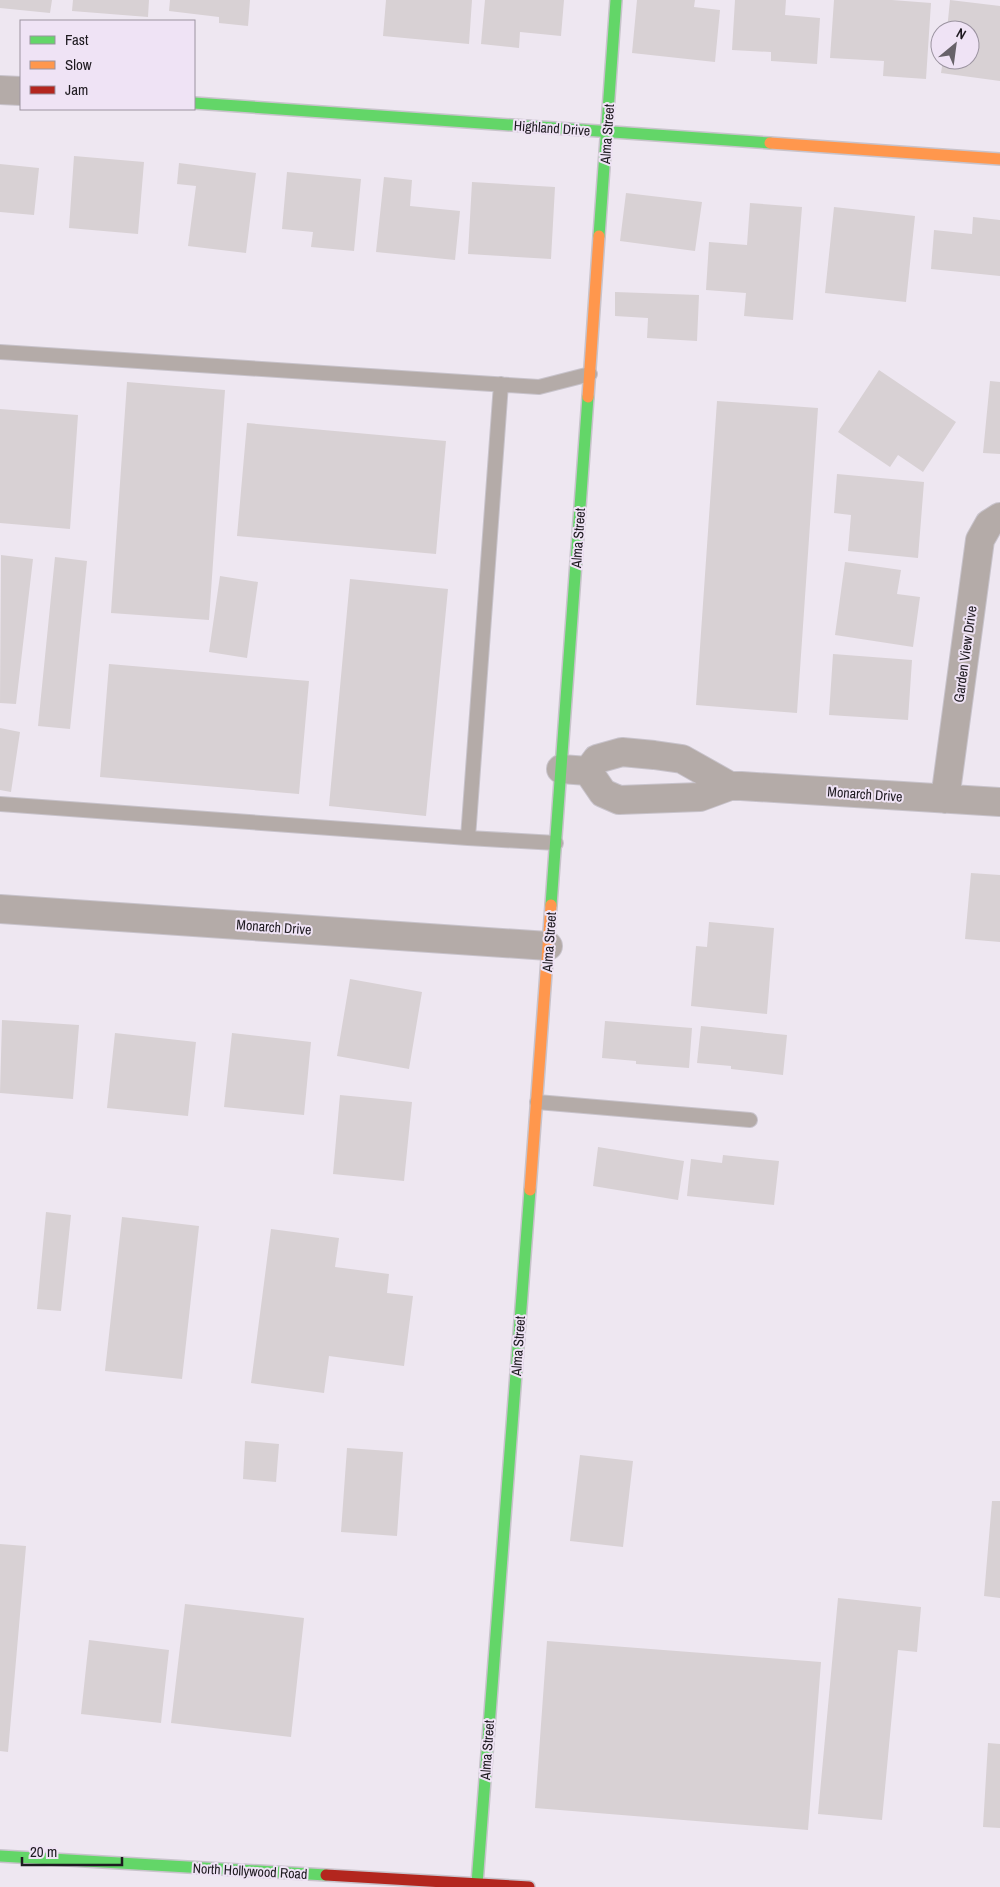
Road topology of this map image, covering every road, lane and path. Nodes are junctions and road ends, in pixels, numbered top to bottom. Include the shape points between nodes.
1 (616, 0) edge
2 (0, 90) edge
3 (20, 91) edge
4 (195, 103) edge
5 (608, 132) junction
6 (1000, 159) edge
7 (0, 352) edge
8 (590, 374) junction
9 (501, 384) junction
10 (1000, 517) edge
11 (561, 769) junction
12 (588, 771) junction
13 (730, 786) junction
14 (945, 798) junction
15 (1000, 802) edge
16 (0, 804) edge
17 (468, 838) junction
18 (556, 843) junction
19 (0, 909) edge
20 (548, 946) junction
21 (536, 1102) junction
22 (750, 1120) dead end
23 (0, 1856) edge
24 (477, 1884) junction
25 (529, 1887) edge

1 - 5 street, Alma Street
2 - 3 street
4 - 5 street, Highland Drive
5 - 6 street, Highland Drive
5 - 8 street, Alma Street
7 - 9 lane
8 - 9 lane via 539,387
8 - 11 street, Alma Street
9 - 17 lane
10 - 14 street, Garden View Drive via 989,524 980,540
11 - 12 street
11 - 18 street, Alma Street
12 - 13 street, Monarch Drive via 597,759 622,752 654,755 682,759
12 - 13 street, Monarch Drive via 603,792 619,800 700,797
13 - 14 street, Monarch Drive
14 - 15 street, Monarch Drive
16 - 17 lane
17 - 18 lane
18 - 20 street, Alma Street
19 - 20 street, Monarch Drive
20 - 21 street, Alma Street
21 - 22 lane
21 - 24 street, Alma Street
23 - 24 street, North Hollywood Road
24 - 25 street, North Hollywood Road

